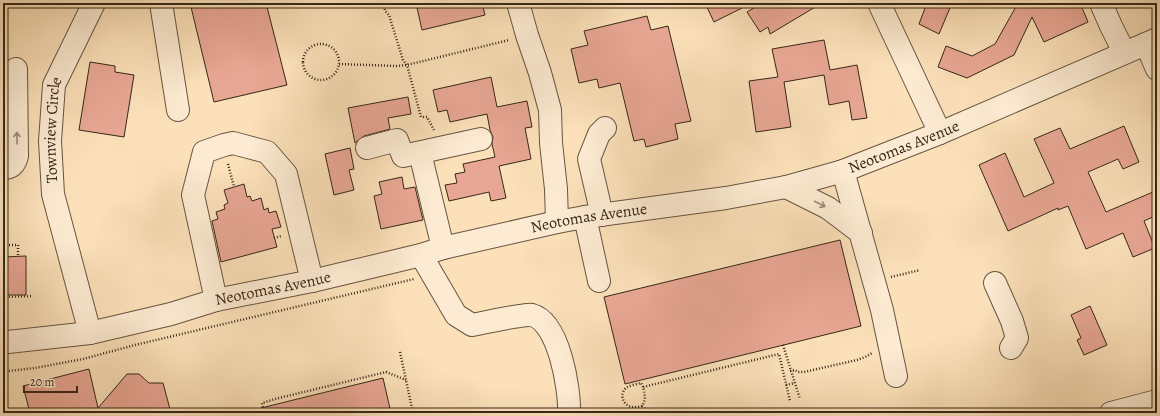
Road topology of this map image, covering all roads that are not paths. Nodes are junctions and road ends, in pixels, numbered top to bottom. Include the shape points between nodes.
1 (94, 3) edge
2 (161, 3) edge
3 (518, 3) edge
4 (879, 3) edge
5 (1101, 3) edge
6 (1151, 41) edge
7 (1124, 52) junction
8 (16, 69) dead end
9 (1157, 69) edge
10 (178, 110) dead end
11 (605, 128) dead end
12 (940, 133) junction
13 (481, 139) dead end
14 (367, 148) dead end
15 (420, 153) junction
16 (3, 168) edge
17 (844, 171) junction
18 (786, 187) junction
19 (593, 216) junction
20 (557, 222) junction
21 (861, 233) junction
22 (443, 248) junction
23 (421, 255) junction
24 (312, 281) junction
25 (599, 281) dead end
26 (995, 283) dead end
27 (216, 300) junction
28 (90, 333) junction
29 (3, 341) edge
30 (1011, 348) dead end
31 (896, 376) dead end
32 (1157, 401) edge
33 (569, 413) edge
34 (1111, 413) edge

1 - 28 street, Townview Circle via 54,85 50,141 53,194
2 - 10 street
3 - 20 street via 550,110
4 - 12 street
5 - 7 street
6 - 7 street, Neotomas Avenue
6 - 9 street
7 - 12 street, Neotomas Avenue
16 -> 8 street via 14,164 17,156
11 - 19 street via 599,134 589,159
12 - 17 street, Neotomas Avenue
13 - 15 street
14 - 15 street via 396,140 403,156
15 - 22 street
17 - 18 street, Neotomas Avenue
17 - 21 street
18 - 19 street, Neotomas Avenue
18 -> 21 street via 828,208
19 - 20 street, Neotomas Avenue
19 - 25 street
20 - 22 street, Neotomas Avenue
21 - 31 street via 882,310
22 - 23 street, Neotomas Avenue
23 - 24 street, Neotomas Avenue
23 - 33 street via 456,315 472,325 532,315 544,322 554,338 566,375
24 - 27 street, Neotomas Avenue
24 - 27 street via 286,174 267,152 233,143 204,152 193,195
26 - 30 street via 1017,338
27 - 28 street, Neotomas Avenue
28 - 29 street, Neotomas Avenue
32 - 34 street

